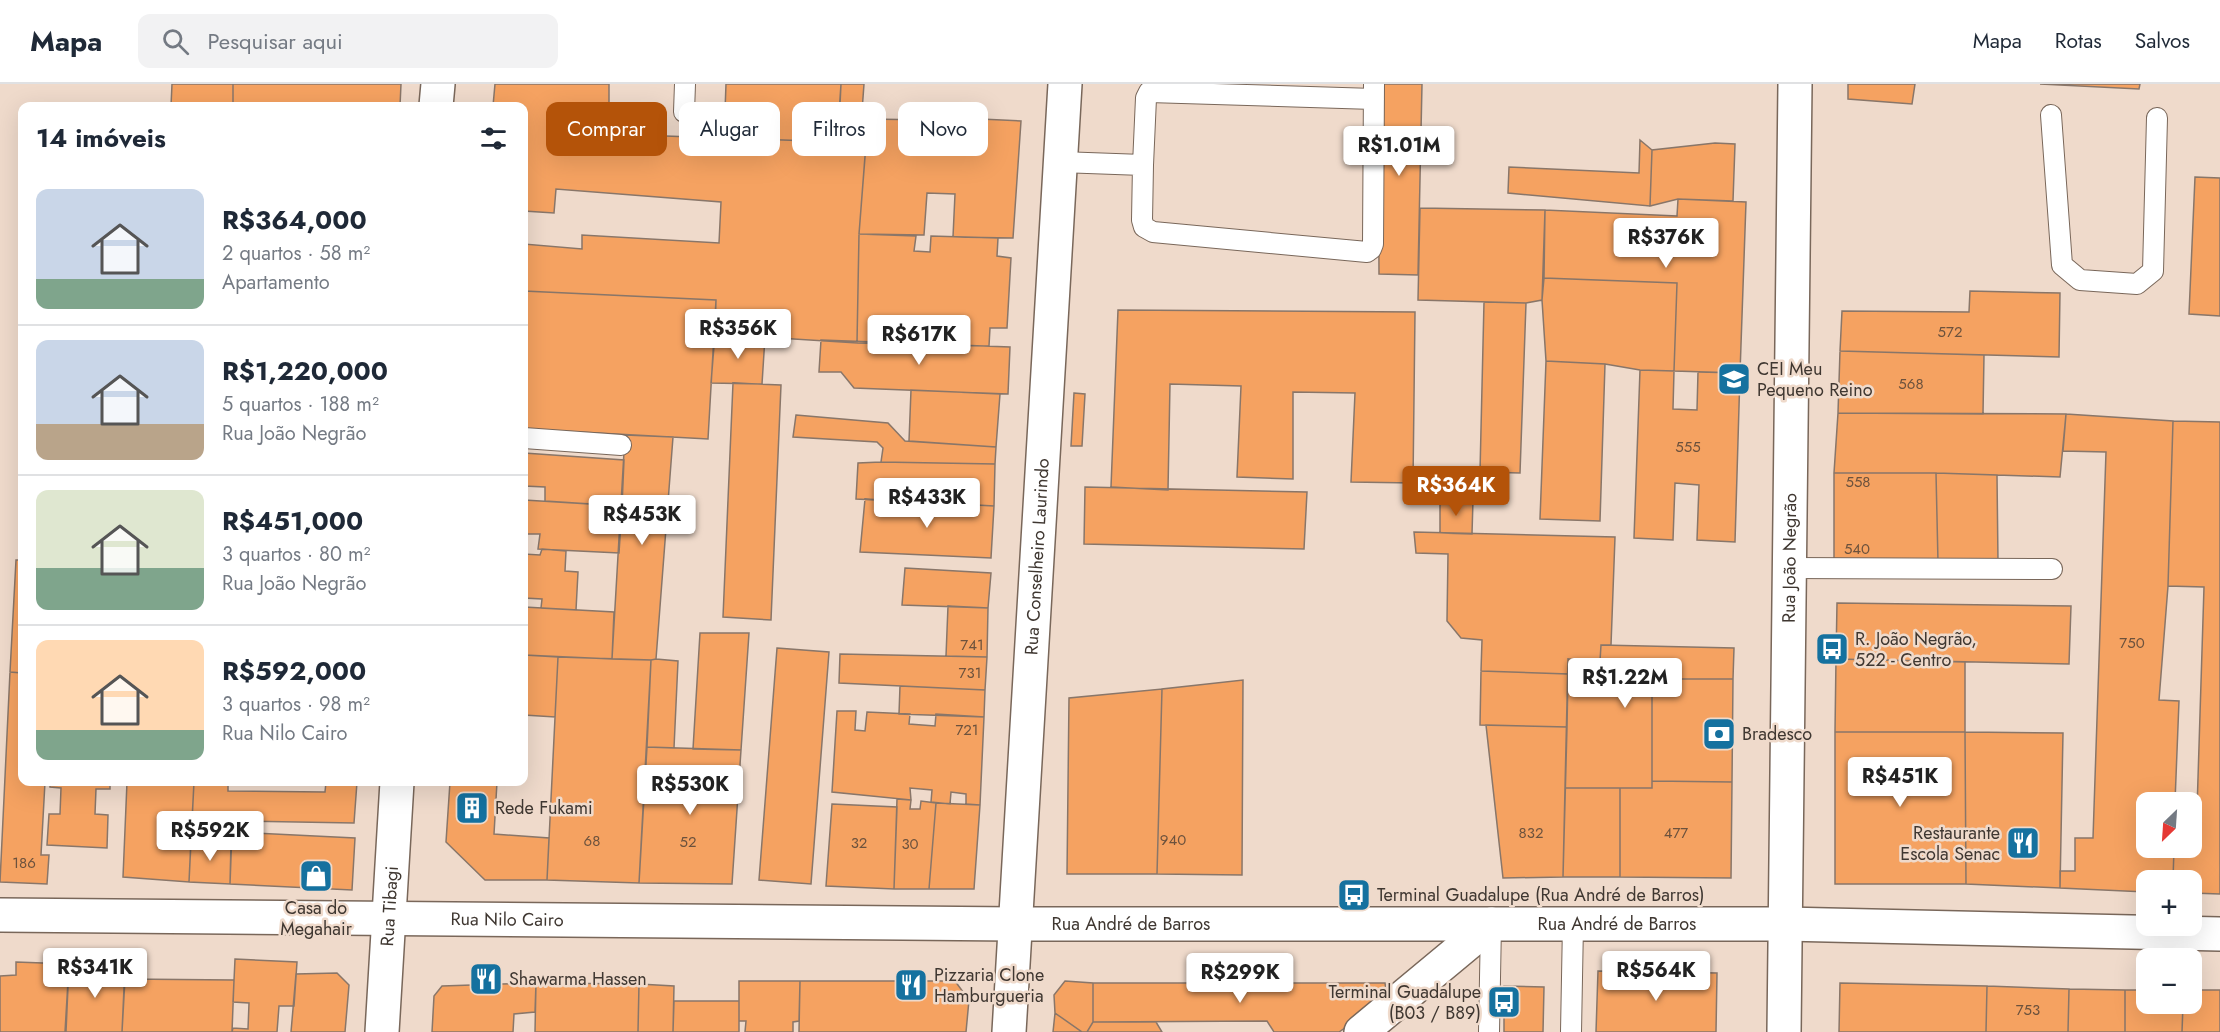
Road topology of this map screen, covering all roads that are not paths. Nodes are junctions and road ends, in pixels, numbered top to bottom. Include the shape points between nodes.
1 (438, 84) edge
2 (685, 84) edge
3 (1065, 84) edge
4 (1795, 84) edge
5 (1374, 92) edge
6 (436, 102) edge
7 (684, 102) edge
8 (2051, 115) dead end
9 (2157, 118) dead end
10 (1060, 162) junction
11 (1143, 165) junction
12 (528, 438) edge
13 (621, 444) dead end
14 (1789, 568) junction
15 (2052, 569) dead end
16 (397, 786) edge
17 (0, 915) edge
18 (389, 918) junction
19 (1015, 924) junction
20 (1491, 924) junction
21 (1573, 924) junction
22 (1785, 924) junction
23 (2220, 934) edge
24 (382, 1032) edge
25 (1009, 1032) edge
26 (1361, 1032) edge
27 (1489, 1032) edge
28 (1571, 1032) edge
29 (1784, 1032) edge

1 - 6 main road
2 - 7 lane
3 - 10 main road, Rua Conselheiro Laurindo
4 - 14 main road, Rua João Negrão
5 - 11 lane via 1149,92
5 - 11 lane via 1373,244 1367,252 1153,232 1144,227 1142,220
8 - 9 lane via 2062,265 2080,280 2138,284 2153,271
10 - 11 lane
10 - 19 main road, Rua Conselheiro Laurindo
12 - 13 lane
14 - 15 lane
14 - 22 main road, Rua João Negrão
16 - 18 main road, Rua Tibagi
17 - 18 main road, Rua Nilo Cairo
18 - 19 main road, Rua Nilo Cairo
18 - 24 main road, Rua Tibagi
19 - 20 main road, Rua André de Barros
19 - 25 main road, Rua Conselheiro Laurindo
20 - 21 main road, Rua André de Barros
20 - 26 main road
20 - 27 lane
21 - 22 main road, Rua André de Barros
21 - 28 lane
22 - 23 main road, Rua André de Barros
22 - 29 main road, Rua João Negrão

